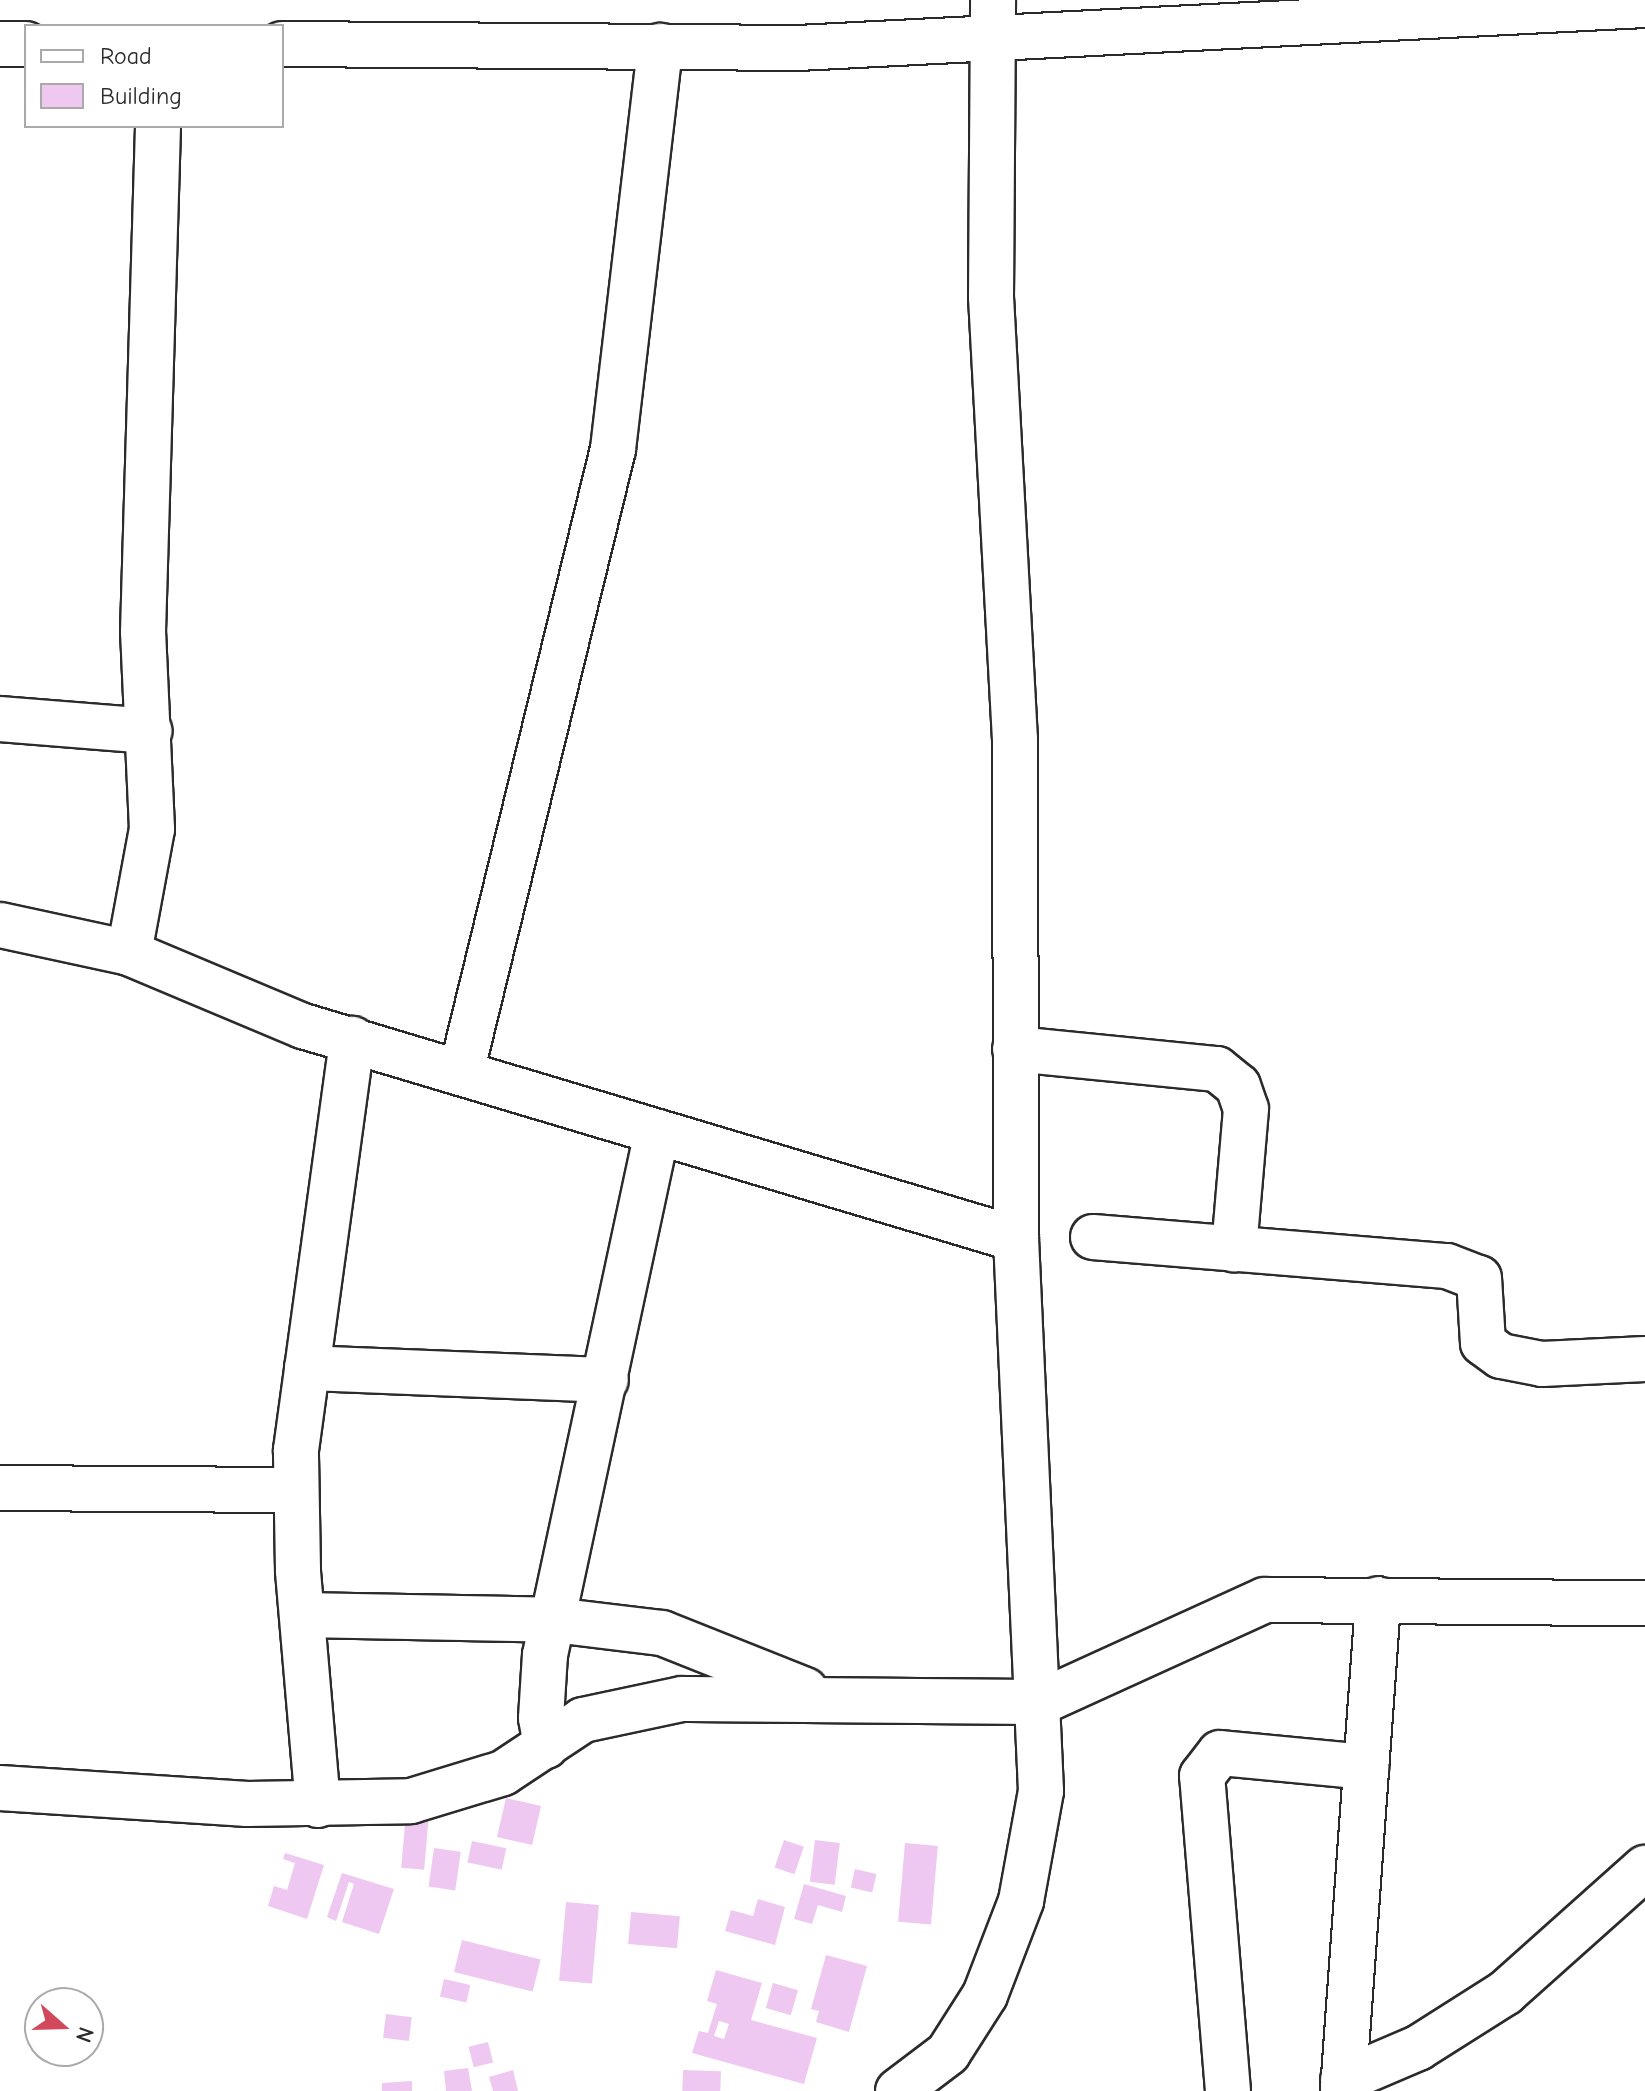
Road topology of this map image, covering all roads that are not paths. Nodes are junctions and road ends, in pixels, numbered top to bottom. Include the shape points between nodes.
1 (1645, 5) edge
2 (993, 19) edge
3 (0, 44) edge
4 (24, 44) edge
5 (284, 44) edge
6 (660, 46) junction
7 (158, 128) edge
8 (0, 719) edge
9 (150, 731) junction
10 (0, 925) edge
11 (129, 953) junction
12 (352, 1039) junction
13 (1015, 1049) junction
14 (461, 1073) junction
15 (657, 1132) junction
16 (1093, 1237) dead end
17 (1016, 1239) junction
18 (1234, 1249) junction
19 (1645, 1359) edge
20 (307, 1368) junction
21 (606, 1380) junction
22 (0, 1488) edge
23 (296, 1490) junction
24 (1378, 1599) junction
25 (1645, 1603) edge
26 (302, 1615) junction
27 (554, 1620) junction
28 (822, 1696) junction
29 (1041, 1702) junction
30 (546, 1746) junction
31 (1366, 1767) junction
32 (0, 1788) edge
33 (318, 1805) junction
34 (1645, 1868) edge
35 (1343, 2085) edge
36 (898, 2091) edge
37 (1228, 2091) edge

1 - 2 street
2 - 6 street via 798,48
2 - 13 street via 991,297 1015,740
3 - 4 street
5 - 6 street
6 - 14 street via 613,449
7 - 9 street via 143,632
8 - 9 street
9 - 11 street via 152,829
10 - 11 street
11 - 12 street via 303,1026
12 - 14 street
12 - 20 street
13 - 17 street
13 - 18 street via 1217,1069 1238,1086 1246,1109
14 - 15 street
15 - 17 street
15 - 21 street
16 - 18 street
17 - 29 street
18 - 19 street via 1447,1266 1479,1278 1483,1343 1501,1356 1542,1364
20 - 21 street
20 - 23 street
21 - 27 street
22 - 23 street
23 - 26 street
24 - 25 street
24 - 29 street via 1265,1600
24 - 31 street
26 - 27 street
26 - 33 street
27 - 28 street via 662,1633
27 - 30 street via 541,1718
28 - 29 street
28 - 30 street via 682,1699 583,1720
29 - 36 street via 1041,1791 1021,1901 985,1995 955,2041
30 - 33 street via 503,1773 411,1801
31 - 35 street
31 - 37 street via 1220,1753 1202,1776
32 - 33 street
34 - 35 street via 1505,1993 1418,2048

